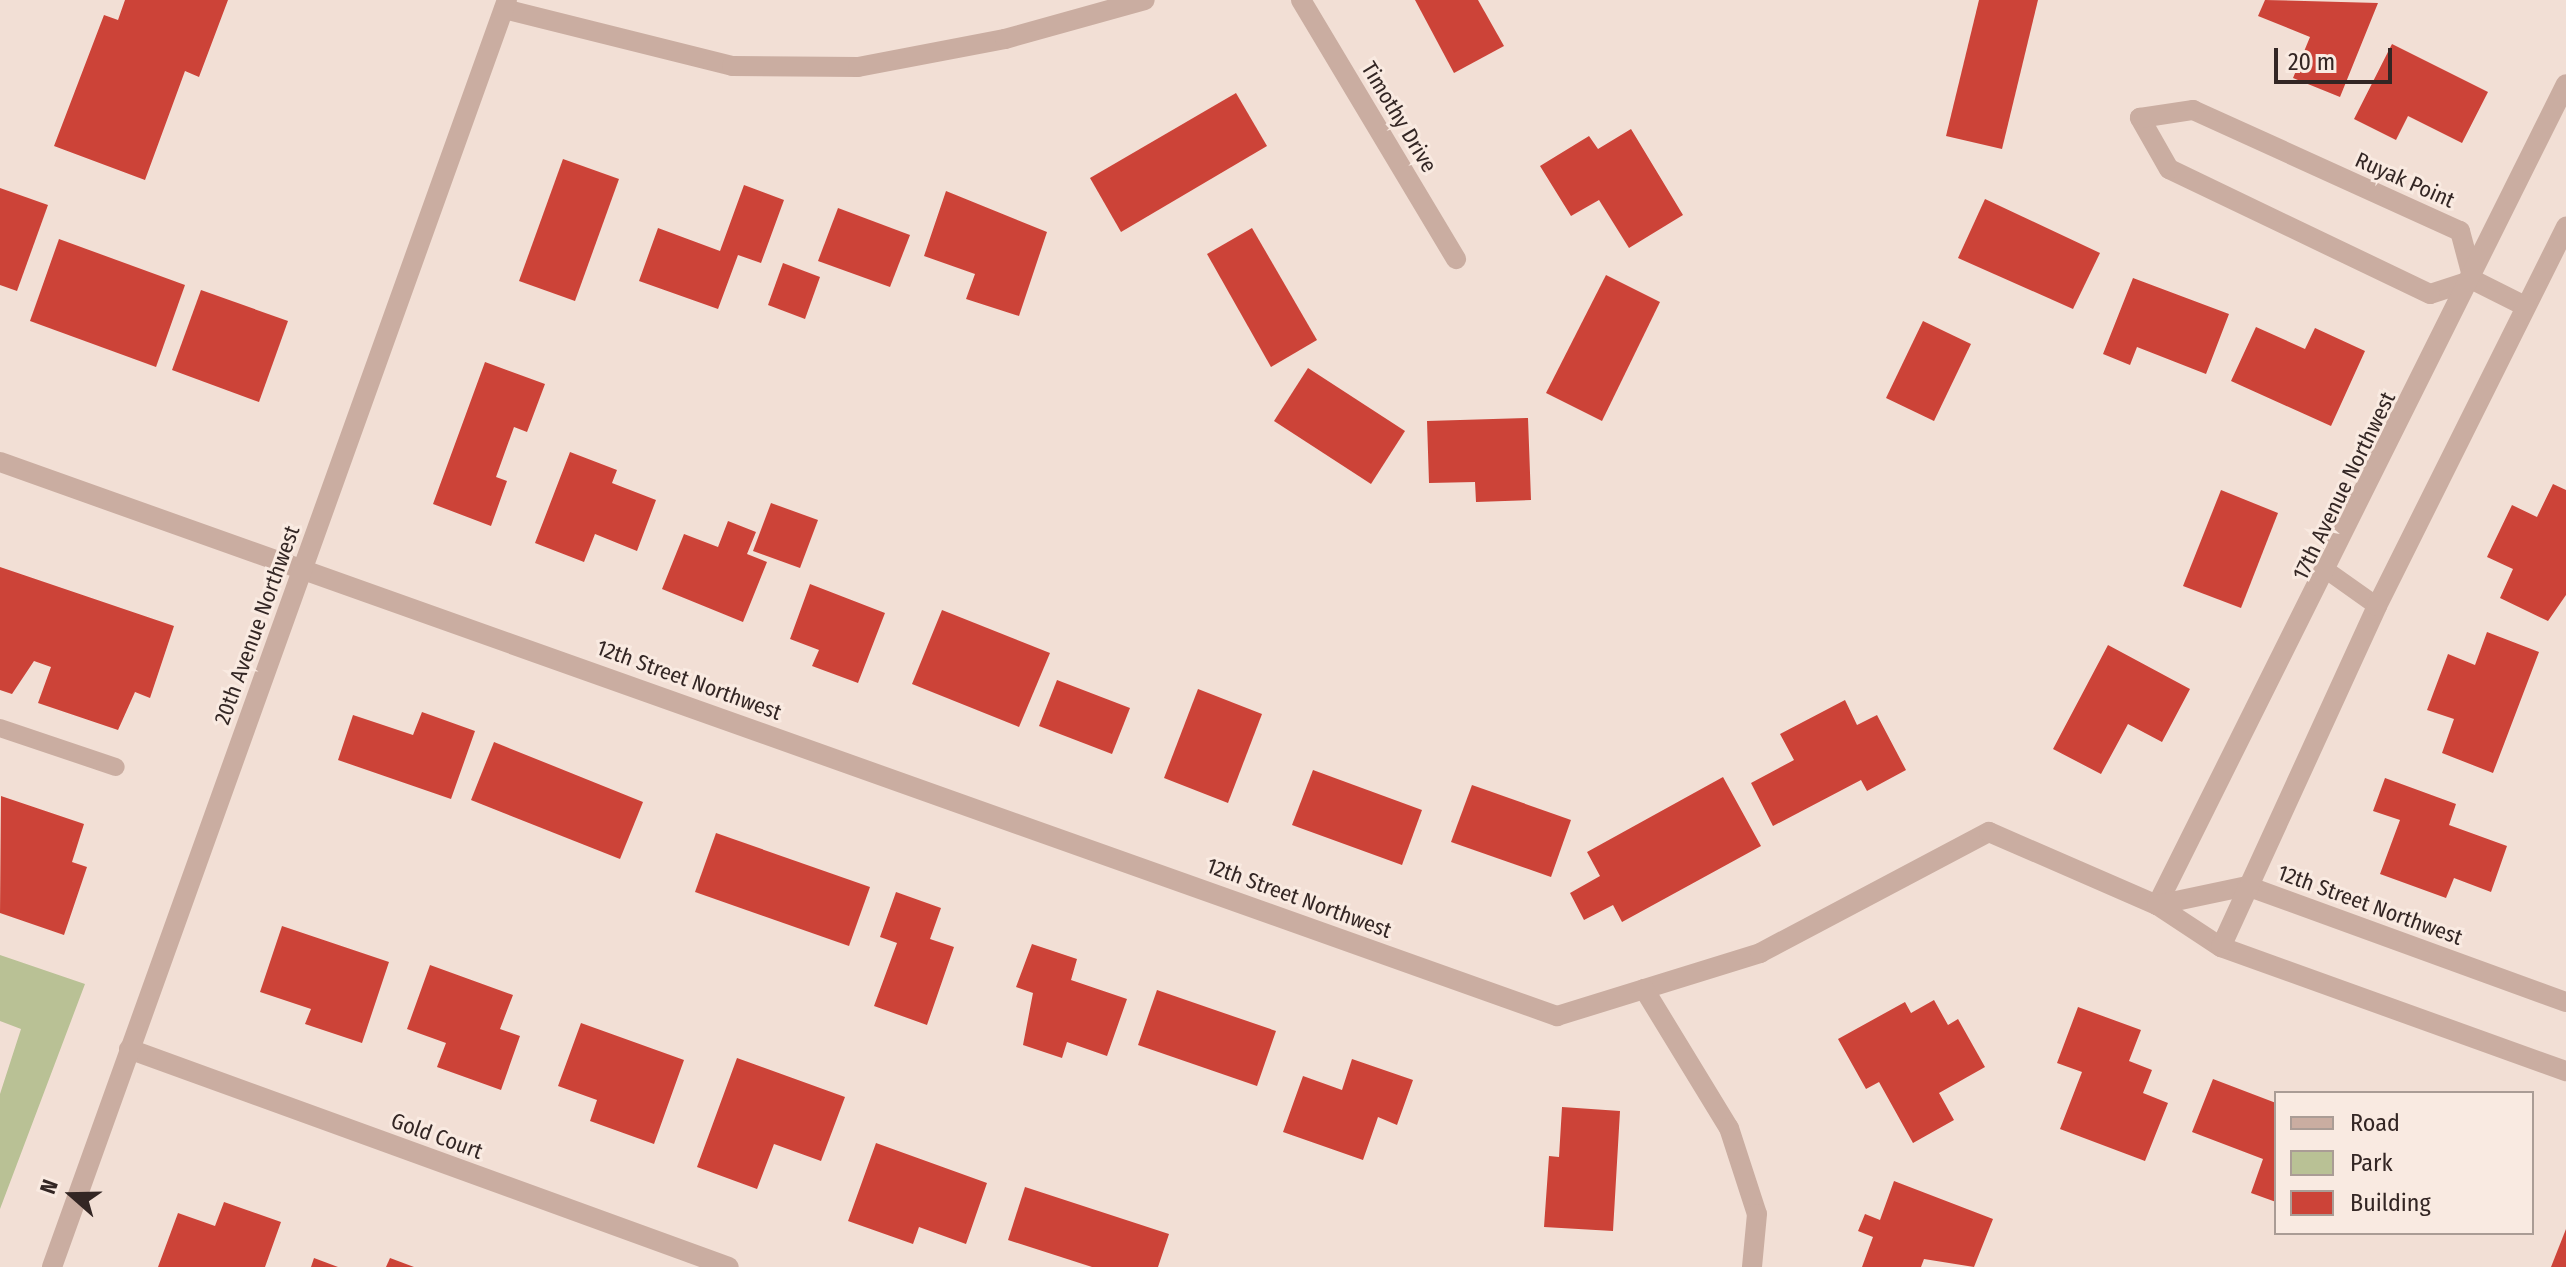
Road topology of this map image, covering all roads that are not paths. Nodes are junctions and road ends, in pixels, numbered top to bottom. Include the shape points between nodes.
1 (1145, 0) edge
2 (1301, 0) edge
3 (506, 4) edge
4 (2566, 84) edge
5 (2566, 227) edge
6 (1456, 259) dead end
7 (2473, 280) junction
8 (2525, 306) junction
9 (0, 462) edge
10 (303, 567) junction
11 (2329, 572) junction
12 (2377, 606) junction
13 (0, 728) edge
14 (116, 767) dead end
15 (2247, 886) junction
16 (2157, 905) junction
17 (2221, 947) junction
18 (1644, 989) junction
19 (2566, 1002) edge
20 (129, 1049) junction
21 (2566, 1071) edge
22 (52, 1267) edge
23 (729, 1267) edge
24 (1752, 1267) edge

1 - 3 street via 1005,39 858,67 732,66
2 - 6 street, Timothy Drive
3 - 10 street, 20th Avenue Northwest
4 - 7 street, 17th Avenue Northwest
5 - 8 street
7 - 7 street, Ruyak Point via 2460,231 2193,110 2140,118 2169,169 2430,294
7 - 8 street
7 - 11 street, 17th Avenue Northwest
8 - 12 street
9 - 10 street, 12th Street Northwest
10 - 18 street, 12th Street Northwest via 1557,1016
10 - 20 street, 20th Avenue Northwest
11 - 12 lane
11 - 16 street, 17th Avenue Northwest
12 - 15 street
13 - 14 lane
15 - 16 street, 12th Street Northwest
15 - 17 street
15 - 19 street, 12th Street Northwest
16 - 17 street
16 - 18 street, 12th Street Northwest via 1989,832 1760,953
17 - 21 street
18 - 24 street via 1729,1128 1757,1214
20 - 22 street, 20th Avenue Northwest
20 - 23 street, Gold Court

